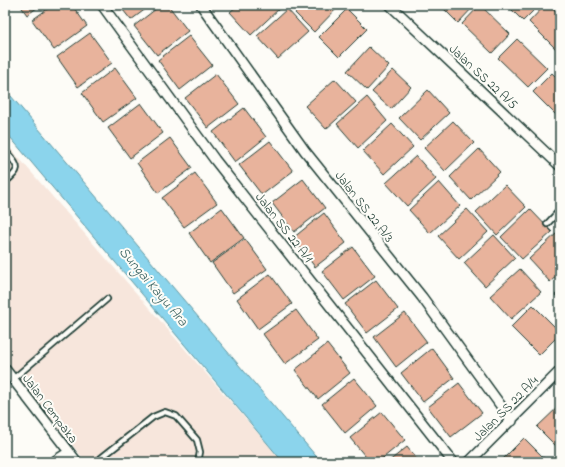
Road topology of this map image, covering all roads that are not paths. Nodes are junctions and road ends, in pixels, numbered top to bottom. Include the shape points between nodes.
1 (102, 5) edge
2 (201, 5) edge
3 (390, 5) edge
4 (5, 150) edge
5 (560, 166) edge
6 (5, 182) edge
7 (560, 210) edge
8 (547, 224) dead end
9 (107, 299) dead end
10 (560, 371) edge
11 (8, 376) edge
12 (512, 421) junction
13 (69, 452) junction
14 (53, 462) edge
15 (77, 462) edge
16 (96, 462) edge
17 (198, 462) edge
18 (453, 462) edge
19 (469, 462) edge

1 - 18 street, Jalan SS 22 A/1 via 216,160
2 - 12 street, Jalan SS 22 A/3 via 305,151 422,297
3 - 5 street, Jalan SS 22 A/5
4 - 6 lane via 17,166 17,170 14,176
7 - 8 lane
9 - 11 lane
10 - 12 street, Jalan SS 22 A/4
11 - 13 street, Jalan Cempaka
12 - 19 street, Jalan SS 22 A/4
13 - 14 street
13 - 15 street, Jalan Cempaka
16 - 17 lane via 153,417 164,412 176,416 197,440 200,452

